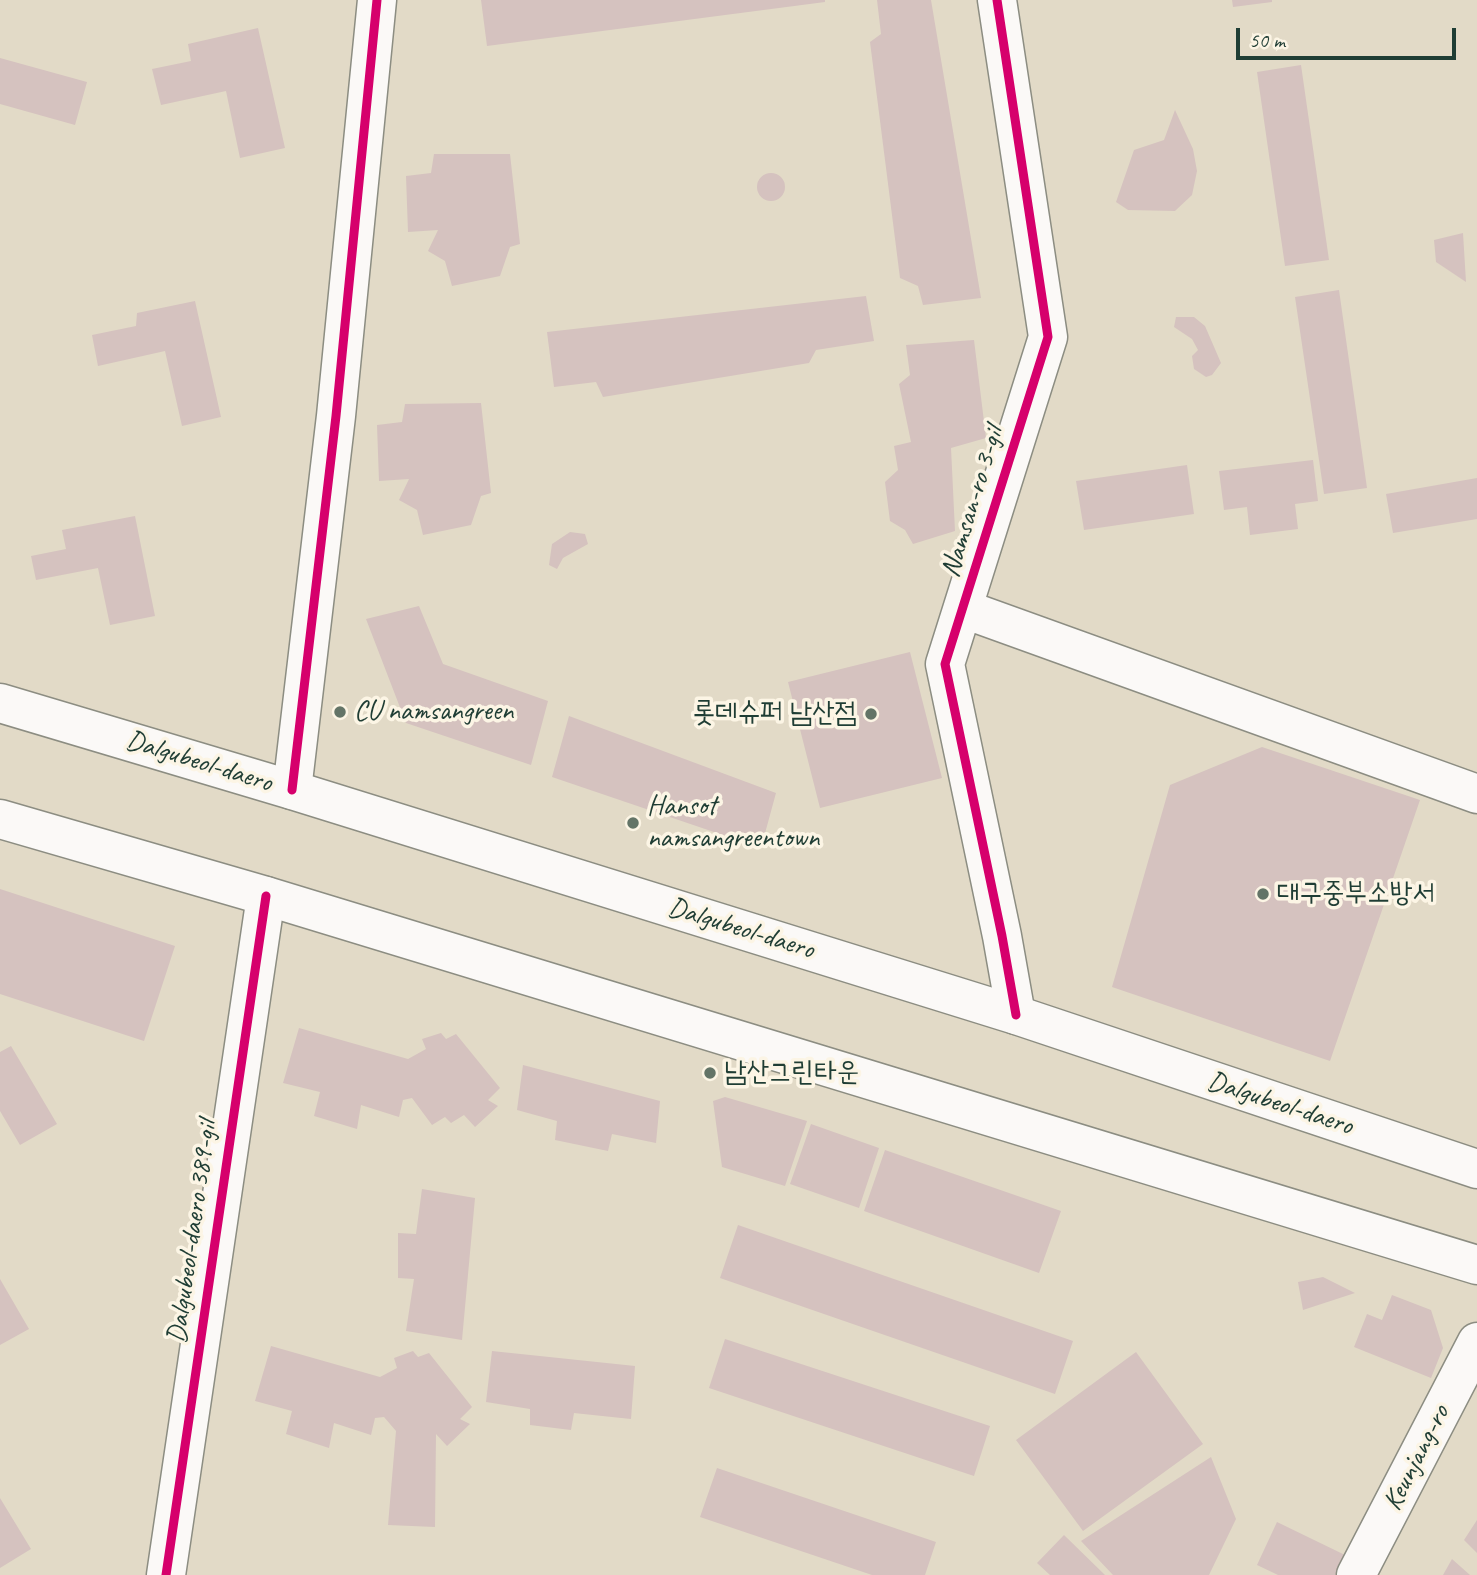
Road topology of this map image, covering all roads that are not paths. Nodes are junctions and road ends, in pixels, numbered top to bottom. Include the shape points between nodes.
1 (377, 0) edge
2 (997, 0) edge
3 (964, 609) junction
4 (0, 703) edge
5 (292, 790) junction
6 (1477, 794) edge
7 (0, 819) edge
8 (266, 896) junction
9 (1016, 1015) junction
10 (1477, 1169) edge
11 (1477, 1265) edge
12 (1477, 1342) edge
13 (166, 1575) edge
14 (1356, 1575) edge

1 - 5 street via 336,416
2 - 3 street, Namsan-ro 3-gil via 1048,337
3 - 6 street
3 - 9 street, Namsan-ro 3-gil via 945,664
4 - 5 street, Dalgubeol-daero
5 - 9 street, Dalgubeol-daero
7 - 8 street
8 - 11 street
8 - 13 street, Dalgubeol-daero 389-gil
9 - 10 street, Dalgubeol-daero
12 - 14 street, Keunjang-ro

